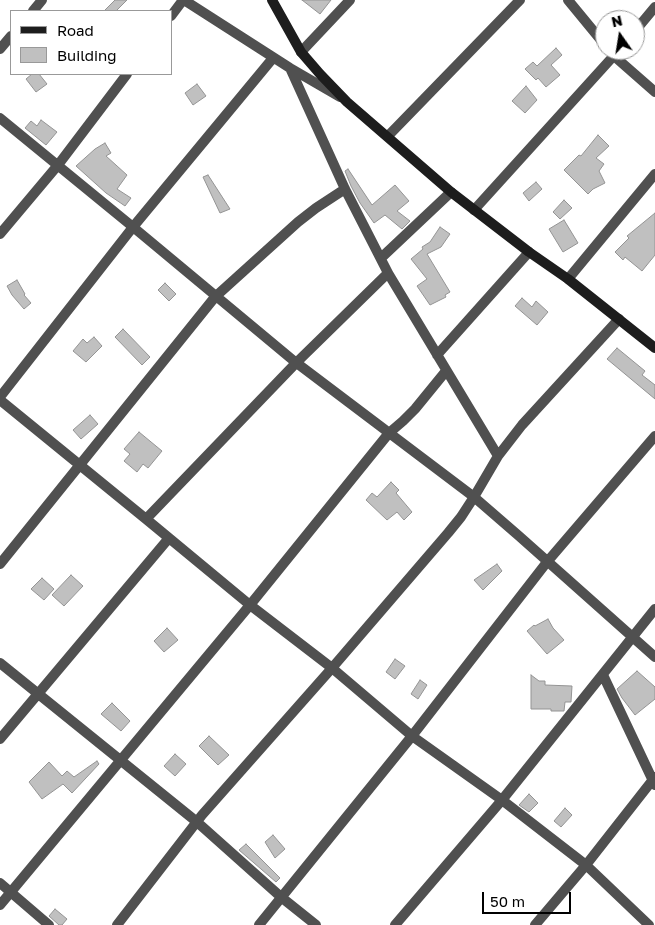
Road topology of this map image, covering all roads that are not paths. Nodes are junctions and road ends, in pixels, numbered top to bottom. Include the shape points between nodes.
1 (42, 0) edge
2 (183, 0) edge
3 (272, 0) edge
4 (350, 0) edge
5 (520, 0) edge
6 (568, 0) edge
7 (655, 7) edge
8 (34, 10) edge
9 (172, 15) edge
10 (645, 19) edge
11 (595, 33) edge
12 (10, 37) edge
13 (0, 49) edge
14 (301, 52) junction
15 (273, 58) junction
16 (607, 60) edge
17 (622, 60) edge
18 (290, 68) junction
19 (126, 75) edge
20 (655, 92) edge
21 (347, 102) junction
22 (0, 118) edge
23 (388, 136) junction
24 (58, 165) junction
25 (655, 174) edge
26 (345, 189) junction
27 (451, 192) junction
28 (474, 210) junction
29 (133, 227) junction
30 (0, 234) edge
31 (529, 252) junction
32 (381, 258) junction
33 (388, 273) junction
34 (568, 279) junction
35 (215, 297) junction
36 (618, 319) junction
37 (655, 348) edge
38 (437, 355) junction
39 (296, 362) junction
40 (446, 371) junction
41 (0, 399) edge
42 (389, 433) junction
43 (655, 436) edge
44 (498, 456) junction
45 (80, 465) junction
46 (474, 498) junction
47 (146, 519) junction
48 (169, 538) junction
49 (547, 562) junction
50 (0, 564) edge
51 (250, 605) junction
52 (655, 609) edge
53 (632, 637) junction
54 (655, 657) edge
55 (0, 663) edge
56 (332, 668) junction
57 (603, 675) junction
58 (38, 694) junction
59 (412, 736) junction
60 (0, 739) edge
61 (120, 760) junction
62 (654, 781) edge
63 (502, 800) junction
64 (197, 822) junction
65 (586, 865) junction
66 (0, 882) edge
67 (11, 892) junction
68 (281, 898) junction
69 (0, 905) edge
70 (48, 925) edge
71 (117, 925) edge
72 (260, 925) edge
73 (316, 925) edge
74 (395, 925) edge
75 (535, 925) edge
76 (649, 925) edge

1 - 8 street
2 - 9 street
2 - 15 street
3 - 14 main road
4 - 14 street
5 - 23 street
6 - 11 street
7 - 10 street
12 - 13 street
14 - 21 main road
15 - 18 street
15 - 29 street
16 - 28 street
17 - 20 street
18 - 21 street
18 - 26 street
19 - 24 street
21 - 23 main road
22 - 24 street
23 - 27 main road
24 - 29 street
24 - 30 street
25 - 34 street
26 - 32 street
26 - 35 street via 298,222
27 - 28 main road
27 - 32 street
28 - 31 main road
29 - 35 street
29 - 41 street
31 - 34 main road
31 - 38 street
32 - 33 street
33 - 38 street
33 - 39 street
34 - 36 main road
35 - 39 street
35 - 45 street
36 - 37 main road
36 - 44 street
38 - 40 street
39 - 42 street
39 - 47 street
40 - 42 street via 404,421
40 - 44 street
41 - 45 street
42 - 46 street
42 - 51 street
43 - 49 street
44 - 46 street
45 - 47 street
45 - 50 street
46 - 49 street
46 - 56 street
47 - 48 street
48 - 51 street
48 - 58 street
49 - 53 street
49 - 59 street
51 - 56 street
51 - 61 street
52 - 53 street
53 - 54 street
53 - 57 street
55 - 58 street
56 - 59 street
56 - 64 street
57 - 62 street
57 - 63 street
58 - 60 street
58 - 61 street
59 - 63 street
59 - 68 street
61 - 64 street
61 - 67 street
62 - 65 street
63 - 65 street
63 - 74 street
64 - 68 street
64 - 71 street
65 - 75 street
65 - 76 street
66 - 67 street
67 - 69 street
67 - 70 street
68 - 72 street
68 - 73 street

